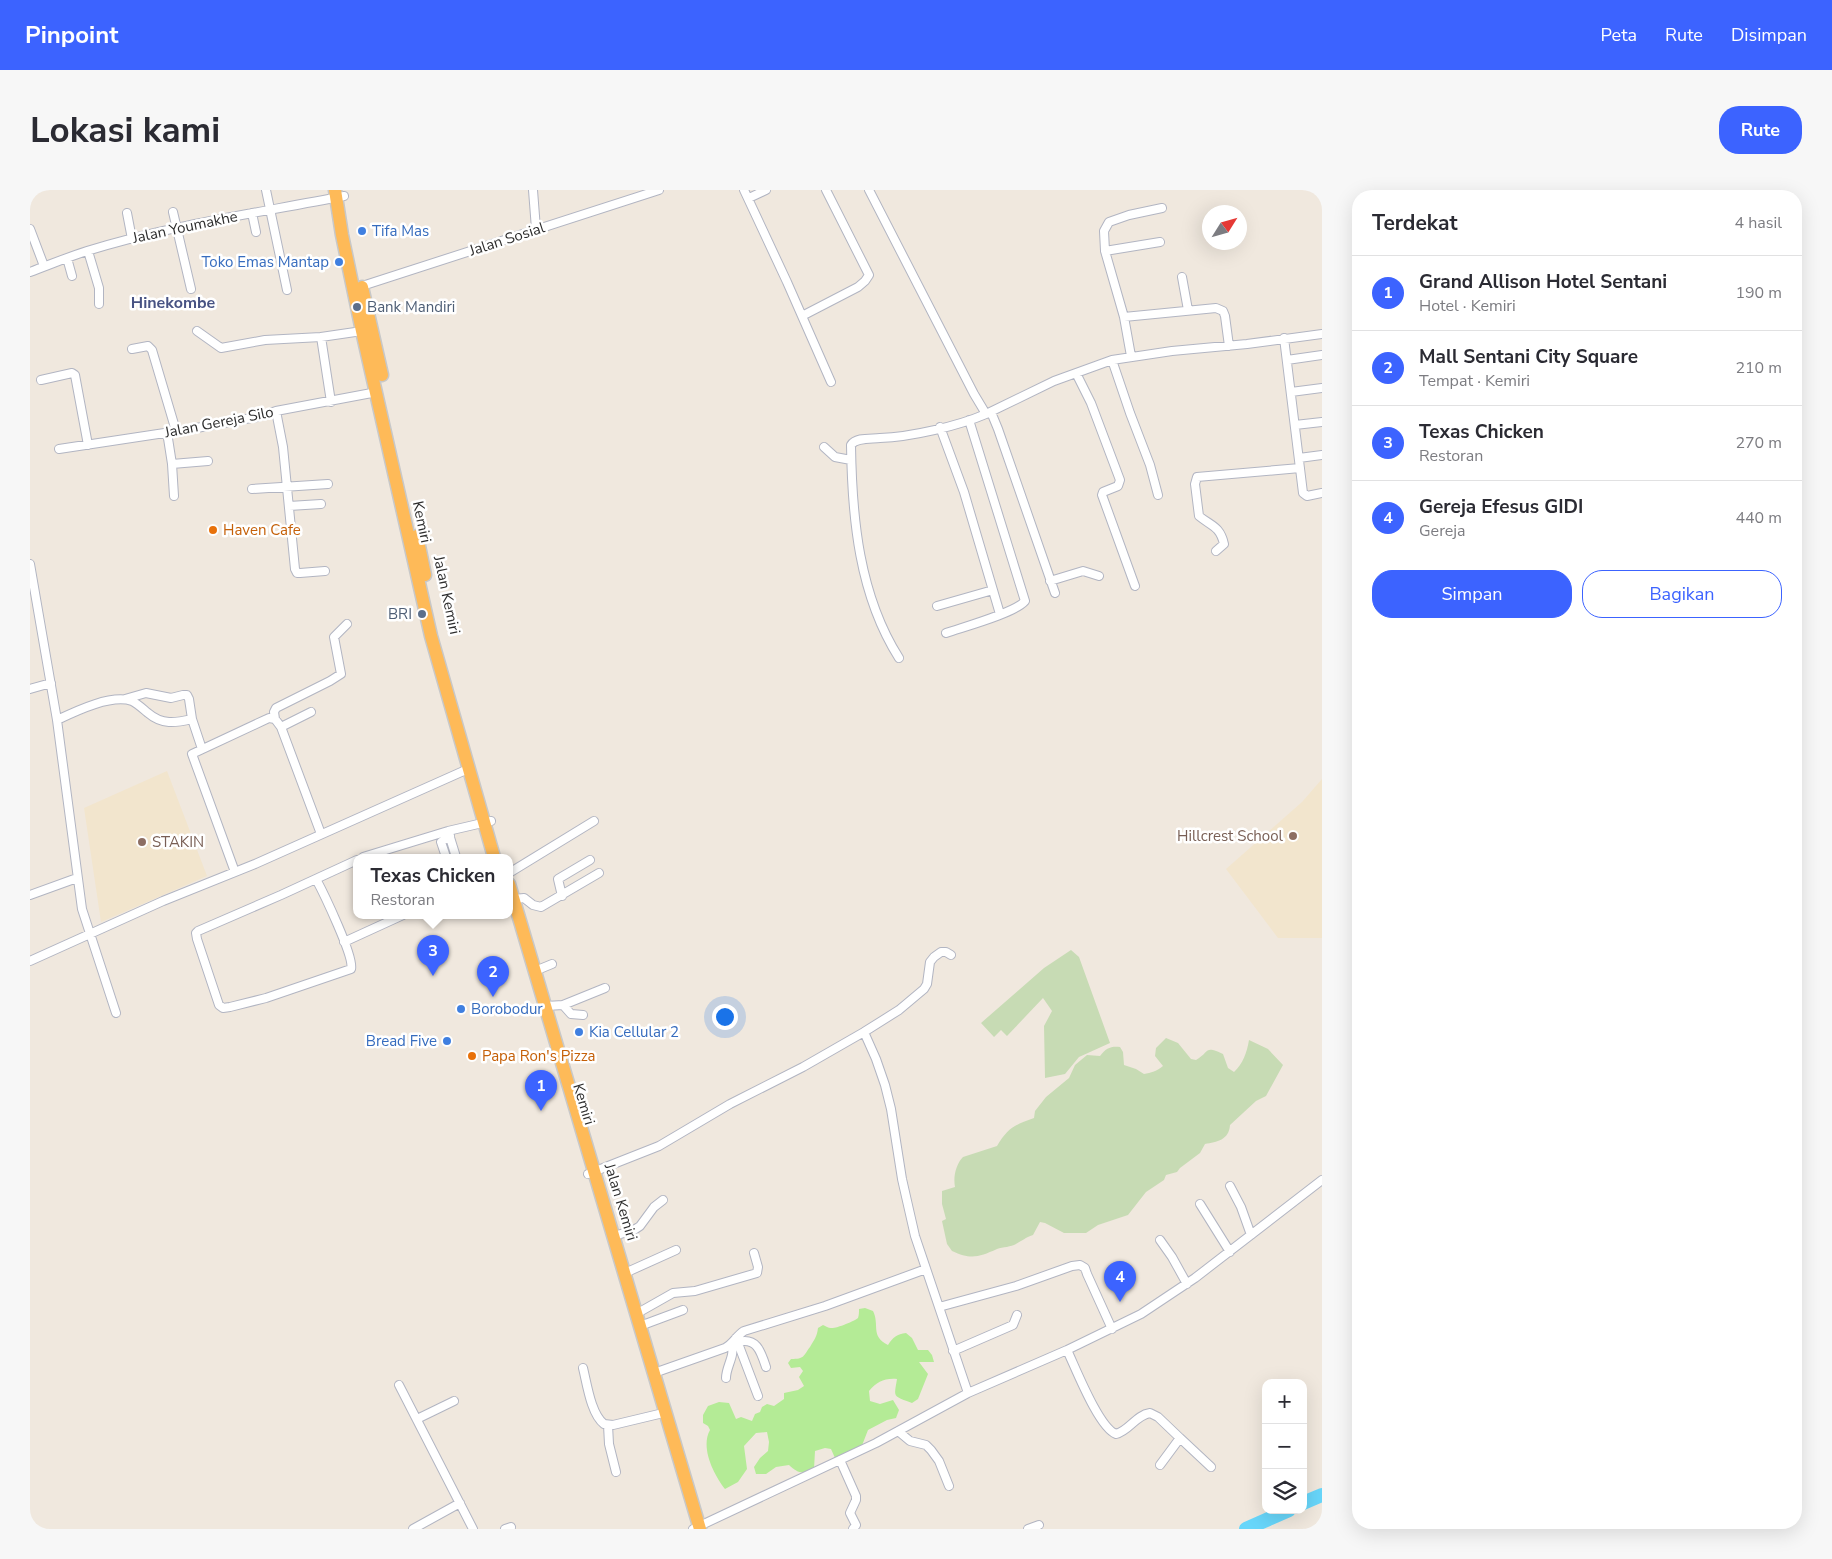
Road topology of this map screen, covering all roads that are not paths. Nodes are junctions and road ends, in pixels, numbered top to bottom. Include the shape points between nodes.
1 (266, 190) edge
2 (533, 190) edge
3 (660, 190) edge
4 (744, 190) edge
5 (766, 190) edge
6 (826, 190) edge
7 (869, 190) edge
8 (339, 193) edge
9 (748, 198) junction
10 (1162, 208) dead end
11 (269, 209) junction
12 (173, 212) dead end
13 (127, 213) dead end
14 (252, 213) junction
15 (177, 228) junction
16 (30, 229) edge
17 (536, 229) junction
18 (256, 232) dead end
19 (132, 239) junction
20 (1160, 242) dead end
21 (88, 250) junction
22 (1106, 251) junction
23 (67, 258) junction
24 (44, 266) junction
25 (30, 272) edge
26 (72, 276) dead end
27 (1182, 277) dead end
28 (358, 287) junction
29 (191, 289) dead end
30 (287, 290) dead end
31 (99, 304) dead end
32 (1188, 310) junction
33 (802, 316) junction
34 (1124, 317) junction
35 (197, 331) dead end
36 (362, 331) junction
37 (1322, 334) edge
38 (321, 337) junction
39 (1284, 338) junction
40 (1230, 346) junction
41 (132, 349) dead end
42 (1322, 355) edge
43 (1131, 356) junction
44 (1112, 360) junction
45 (1287, 360) junction
46 (1076, 373) junction
47 (41, 380) dead end
48 (831, 382) dead end
49 (1322, 388) edge
50 (377, 392) junction
51 (1291, 392) junction
52 (331, 402) junction
53 (276, 411) junction
54 (989, 413) junction
55 (969, 420) junction
56 (1322, 422) edge
57 (1295, 425) junction
58 (940, 427) junction
59 (172, 431) junction
60 (88, 445) junction
61 (824, 447) dead end
62 (59, 449) dead end
63 (1322, 454) edge
64 (1299, 458) junction
65 (851, 460) junction
66 (208, 461) dead end
67 (172, 464) junction
68 (1300, 468) junction
69 (328, 484) dead end
70 (287, 487) junction
71 (252, 489) dead end
72 (1322, 493) edge
73 (1158, 495) dead end
74 (174, 496) dead end
75 (321, 504) dead end
76 (289, 506) junction
77 (1216, 551) dead end
78 (30, 564) edge
79 (325, 571) dead end
80 (1099, 576) dead end
81 (1050, 581) junction
82 (1135, 586) dead end
83 (993, 590) junction
84 (1055, 593) dead end
85 (937, 606) dead end
86 (1000, 614) junction
87 (347, 624) dead end
88 (946, 633) dead end
89 (899, 658) dead end
90 (50, 679) junction
91 (30, 689) edge
92 (124, 700) junction
93 (310, 712) dead end
94 (192, 719) junction
95 (276, 719) junction
96 (57, 720) junction
97 (281, 727) junction
98 (202, 750) junction
99 (468, 769) junction
100 (594, 821) dead end
101 (487, 822) junction
102 (449, 833) junction
103 (321, 834) junction
104 (374, 854) edge
105 (445, 854) edge
106 (455, 854) edge
107 (493, 854) edge
108 (500, 854) edge
109 (590, 860) dead end
110 (353, 862) edge
111 (513, 871) edge
112 (235, 872) junction
113 (599, 874) dead end
114 (77, 878) junction
115 (316, 879) junction
116 (30, 895) edge
117 (562, 896) junction
118 (513, 903) edge
119 (513, 910) edge
120 (513, 911) edge
121 (394, 919) edge
122 (90, 935) junction
123 (344, 942) junction
124 (951, 955) dead end
125 (30, 961) edge
126 (552, 964) dead end
127 (535, 971) junction
128 (605, 988) dead end
129 (563, 1005) junction
130 (546, 1006) junction
131 (116, 1013) dead end
132 (583, 1015) dead end
133 (864, 1032) junction
134 (592, 1173) junction
135 (1322, 1180) edge
136 (1230, 1186) dead end
137 (663, 1200) dead end
138 (1200, 1204) dead end
139 (1251, 1235) junction
140 (614, 1236) junction
141 (1160, 1240) dead end
142 (676, 1250) dead end
143 (1230, 1252) junction
144 (754, 1253) dead end
145 (926, 1269) junction
146 (625, 1273) junction
147 (1187, 1284) junction
148 (939, 1307) junction
149 (683, 1310) dead end
150 (635, 1314) junction
151 (1017, 1315) dead end
152 (1112, 1329) junction
153 (735, 1341) junction
154 (1067, 1350) junction
155 (953, 1351) junction
156 (766, 1367) dead end
157 (582, 1368) dead end
158 (654, 1373) junction
159 (726, 1378) dead end
160 (398, 1385) dead end
161 (968, 1394) junction
162 (758, 1396) dead end
163 (454, 1401) dead end
164 (659, 1414) junction
165 (417, 1420) junction
166 (608, 1425) junction
167 (898, 1431) junction
168 (1180, 1438) junction
169 (840, 1460) junction
170 (1160, 1465) dead end
171 (1211, 1467) dead end
172 (616, 1472) dead end
173 (948, 1486) dead end
174 (460, 1503) junction
175 (1039, 1525) dead end
176 (696, 1528) edge
177 (412, 1529) edge
178 (473, 1529) edge
179 (853, 1529) edge
180 (1028, 1529) edge

1 - 11 street
2 - 17 street
3 - 17 street, Jalan Sosial
4 - 9 street
5 - 9 street
6 - 33 street via 869,275 858,287
7 - 54 street via 974,394
8 - 11 street, Jalan Youmakhe
8 - 28 highway, Kemiri via 342,235
9 - 33 street
10 - 22 street via 1109,222 1104,231
11 - 14 street, Jalan Youmakhe
11 - 30 street
12 - 15 street
13 - 19 street
14 - 15 street, Jalan Youmakhe
14 - 18 street
15 - 19 street, Jalan Youmakhe
15 - 29 street
16 - 24 street
17 - 28 street, Jalan Sosial
19 - 21 street, Jalan Youmakhe
20 - 22 street
21 - 23 street, Jalan Youmakhe
21 - 31 street via 99,288
22 - 34 street
23 - 24 street, Jalan Youmakhe
23 - 26 street
24 - 25 street, Jalan Youmakhe
27 - 32 street
28 - 36 highway, Kemiri
28 - 101 highway, Jalan Kemiri via 434,619
32 - 34 street
32 - 40 street via 1220,309
33 - 48 street
34 - 43 street
35 - 38 street via 221,348 265,340
36 - 38 street
36 - 50 highway, Kemiri
37 - 39 street
38 - 52 street
39 - 40 street
39 - 45 street
40 - 43 street
41 - 59 street via 148,346 152,350
42 - 45 street
43 - 44 street
44 - 46 street
44 - 73 street
45 - 51 street
46 - 54 street
46 - 82 street via 1120,480 1118,486 1102,495
47 - 60 street via 75,375
49 - 51 street
50 - 52 street, Jalan Gereja Silo
50 - 99 highway, Kemiri via 431,636
51 - 57 street
52 - 53 street, Jalan Gereja Silo
53 - 59 street, Jalan Gereja Silo
53 - 70 street
54 - 55 street
54 - 81 street via 998,429
55 - 58 street
55 - 86 street via 1025,598 1023,603
56 - 57 street
57 - 64 street
58 - 65 street via 853,442 850,445
58 - 83 street via 964,492
59 - 60 street, Jalan Gereja Silo
59 - 67 street
60 - 62 street, Jalan Gereja Silo
61 - 65 street via 835,457
63 - 64 street
64 - 68 street
65 - 89 street via 861,561 884,634
66 - 67 street
67 - 74 street
68 - 72 street via 1303,493 1307,496
68 - 77 street via 1197,477 1199,516 1213,524 1222,535 1224,544
69 - 70 street
70 - 71 street
70 - 76 street
75 - 76 street
76 - 79 street via 297,573
78 - 90 street
80 - 81 street via 1083,571
81 - 84 street
83 - 85 street
83 - 86 street
86 - 88 street
87 - 95 street via 334,637 341,674 276,708
90 - 91 street
90 - 96 street
92 - 94 street via 134,702 158,721 168,723
92 - 94 street via 146,693 170,698 183,694 189,699
92 - 96 street via 85,706
93 - 97 street
94 - 98 street
95 - 97 street
95 - 98 street via 269,718
96 - 114 street
97 - 103 street
98 - 112 street via 192,754
99 - 101 highway, Kemiri
99 - 103 street
100 - 111 street
101 - 102 street
101 - 107 highway, Kemiri
101 - 108 highway, Jalan Kemiri
102 - 104 street
102 - 105 street via 442,842
102 - 106 street
103 - 112 street
109 - 117 street via 558,879
110 - 115 street
112 - 122 street
113 - 117 street
114 - 116 street
114 - 122 street
115 - 123 street
115 - 123 street via 198,931 197,939 217,1001 223,1008 230,1007 348,971 352,964
117 - 118 street via 541,907 524,898
119 - 127 highway, Jalan Kemiri
120 - 134 highway, Kemiri
121 - 123 street
122 - 125 street
122 - 131 street
124 - 133 street via 941,952 934,957 924,989 899,1010
126 - 127 street
127 - 130 highway, Jalan Kemiri
128 - 129 street
129 - 130 street
129 - 132 street via 571,1014
130 - 134 highway, Jalan Kemiri
133 - 134 street via 659,1146
133 - 145 street via 885,1085 905,1195
134 - 140 highway, Jalan Kemiri
134 - 150 highway, Kemiri
135 - 139 street
136 - 139 street
137 - 140 street via 640,1226
138 - 143 street
139 - 143 street
140 - 146 highway, Jalan Kemiri
141 - 147 street
142 - 146 street
143 - 147 street
144 - 150 street via 758,1273 695,1291 673,1293
145 - 148 street
145 - 153 street via 744,1331
146 - 150 highway, Jalan Kemiri
147 - 152 street
148 - 152 street via 1080,1265 1085,1268
148 - 155 street
149 - 150 street
150 - 158 highway, Jalan Kemiri
150 - 164 highway, Jalan Kemiri
151 - 155 street via 1013,1325
152 - 154 street
153 - 156 street via 754,1342
153 - 158 street via 719,1351
153 - 159 street
153 - 162 street
154 - 161 street
154 - 168 street via 1097,1413 1111,1432 1122,1432 1140,1416 1150,1413
155 - 161 street
157 - 166 street via 598,1417
158 - 176 highway, Jalan Kemiri
160 - 165 street
161 - 167 street
163 - 165 street
164 - 166 street
164 - 176 highway, Jalan Kemiri
165 - 174 street
166 - 172 street
167 - 169 street
167 - 173 street via 931,1450 939,1461
168 - 170 street
168 - 171 street
169 - 176 street
169 - 179 street via 856,1500 850,1513 856,1525
174 - 177 street
174 - 178 street
175 - 180 street

